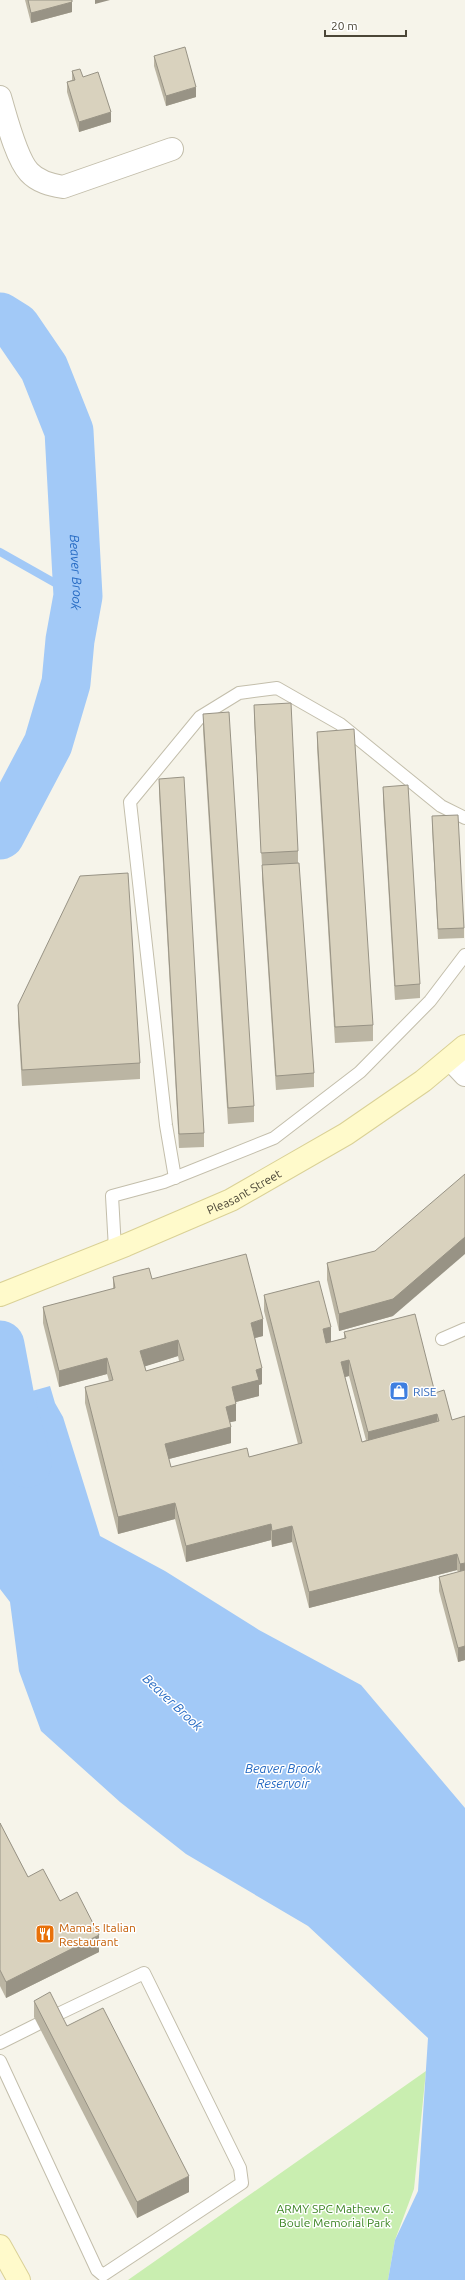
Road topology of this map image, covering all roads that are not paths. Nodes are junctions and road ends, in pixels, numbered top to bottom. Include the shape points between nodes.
1 (0, 97) edge
2 (172, 149) dead end
3 (465, 818) edge
4 (465, 955) edge
5 (457, 1053) edge
6 (465, 1075) edge
7 (175, 1178) junction
8 (115, 1249) junction
9 (5, 1293) edge
10 (465, 1329) edge
11 (442, 1339) dead end
12 (54, 2016) edge
13 (38, 2024) edge
14 (0, 2043) edge
15 (0, 2061) edge
16 (0, 2246) edge
17 (13, 2277) edge
18 (100, 2278) edge

1 - 2 street via 13,142 29,172 48,185 63,187
3 - 7 lane via 441,806 340,724 277,688 239,693 200,717 130,802 166,1126
4 - 7 lane via 430,1001 360,1072 274,1138
5 - 6 street
5 - 8 main road, Pleasant Street via 394,1102 308,1157 231,1200
7 - 8 lane via 112,1196
8 - 9 main road, Pleasant Street
10 - 11 lane
12 - 18 lane via 144,1972 240,2168 242,2183
13 - 14 lane
15 - 18 lane
16 - 17 main road

